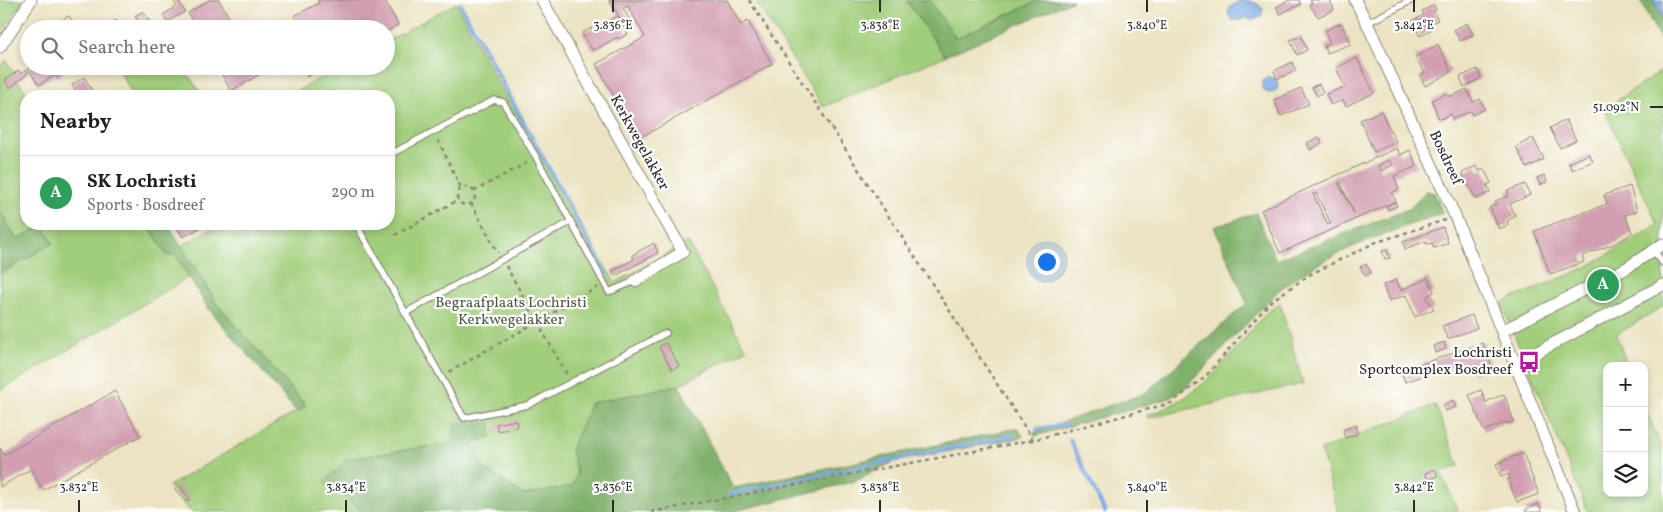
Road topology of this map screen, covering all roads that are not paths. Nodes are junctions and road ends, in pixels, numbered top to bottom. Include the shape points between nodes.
1 (31, 0) edge
2 (542, 0) edge
3 (1355, 0) edge
4 (1412, 0) edge
5 (1367, 23) junction
6 (0, 47) edge
7 (395, 152) edge
8 (570, 222) junction
9 (359, 230) edge
10 (1659, 248) edge
11 (1663, 263) edge
12 (635, 280) joint
13 (1663, 285) edge
14 (405, 313) junction
15 (1502, 331) junction
16 (666, 333) dead end
17 (1515, 364) junction
18 (1575, 512) edge

1 - 6 street
2 - 12 street, Kerkwegelakker via 683,252
3 - 5 street, Bosdreef
4 - 5 lane
5 - 15 street, Bosdreef via 1455,216
7 - 8 lane via 494,100 502,102
8 - 12 lane via 610,292
8 - 14 lane
9 - 14 lane
10 - 11 lane
10 - 15 street
13 - 17 street
14 - 16 lane via 464,418 528,405
15 - 17 street, Bosdreef
17 - 18 street, Bosdreef

